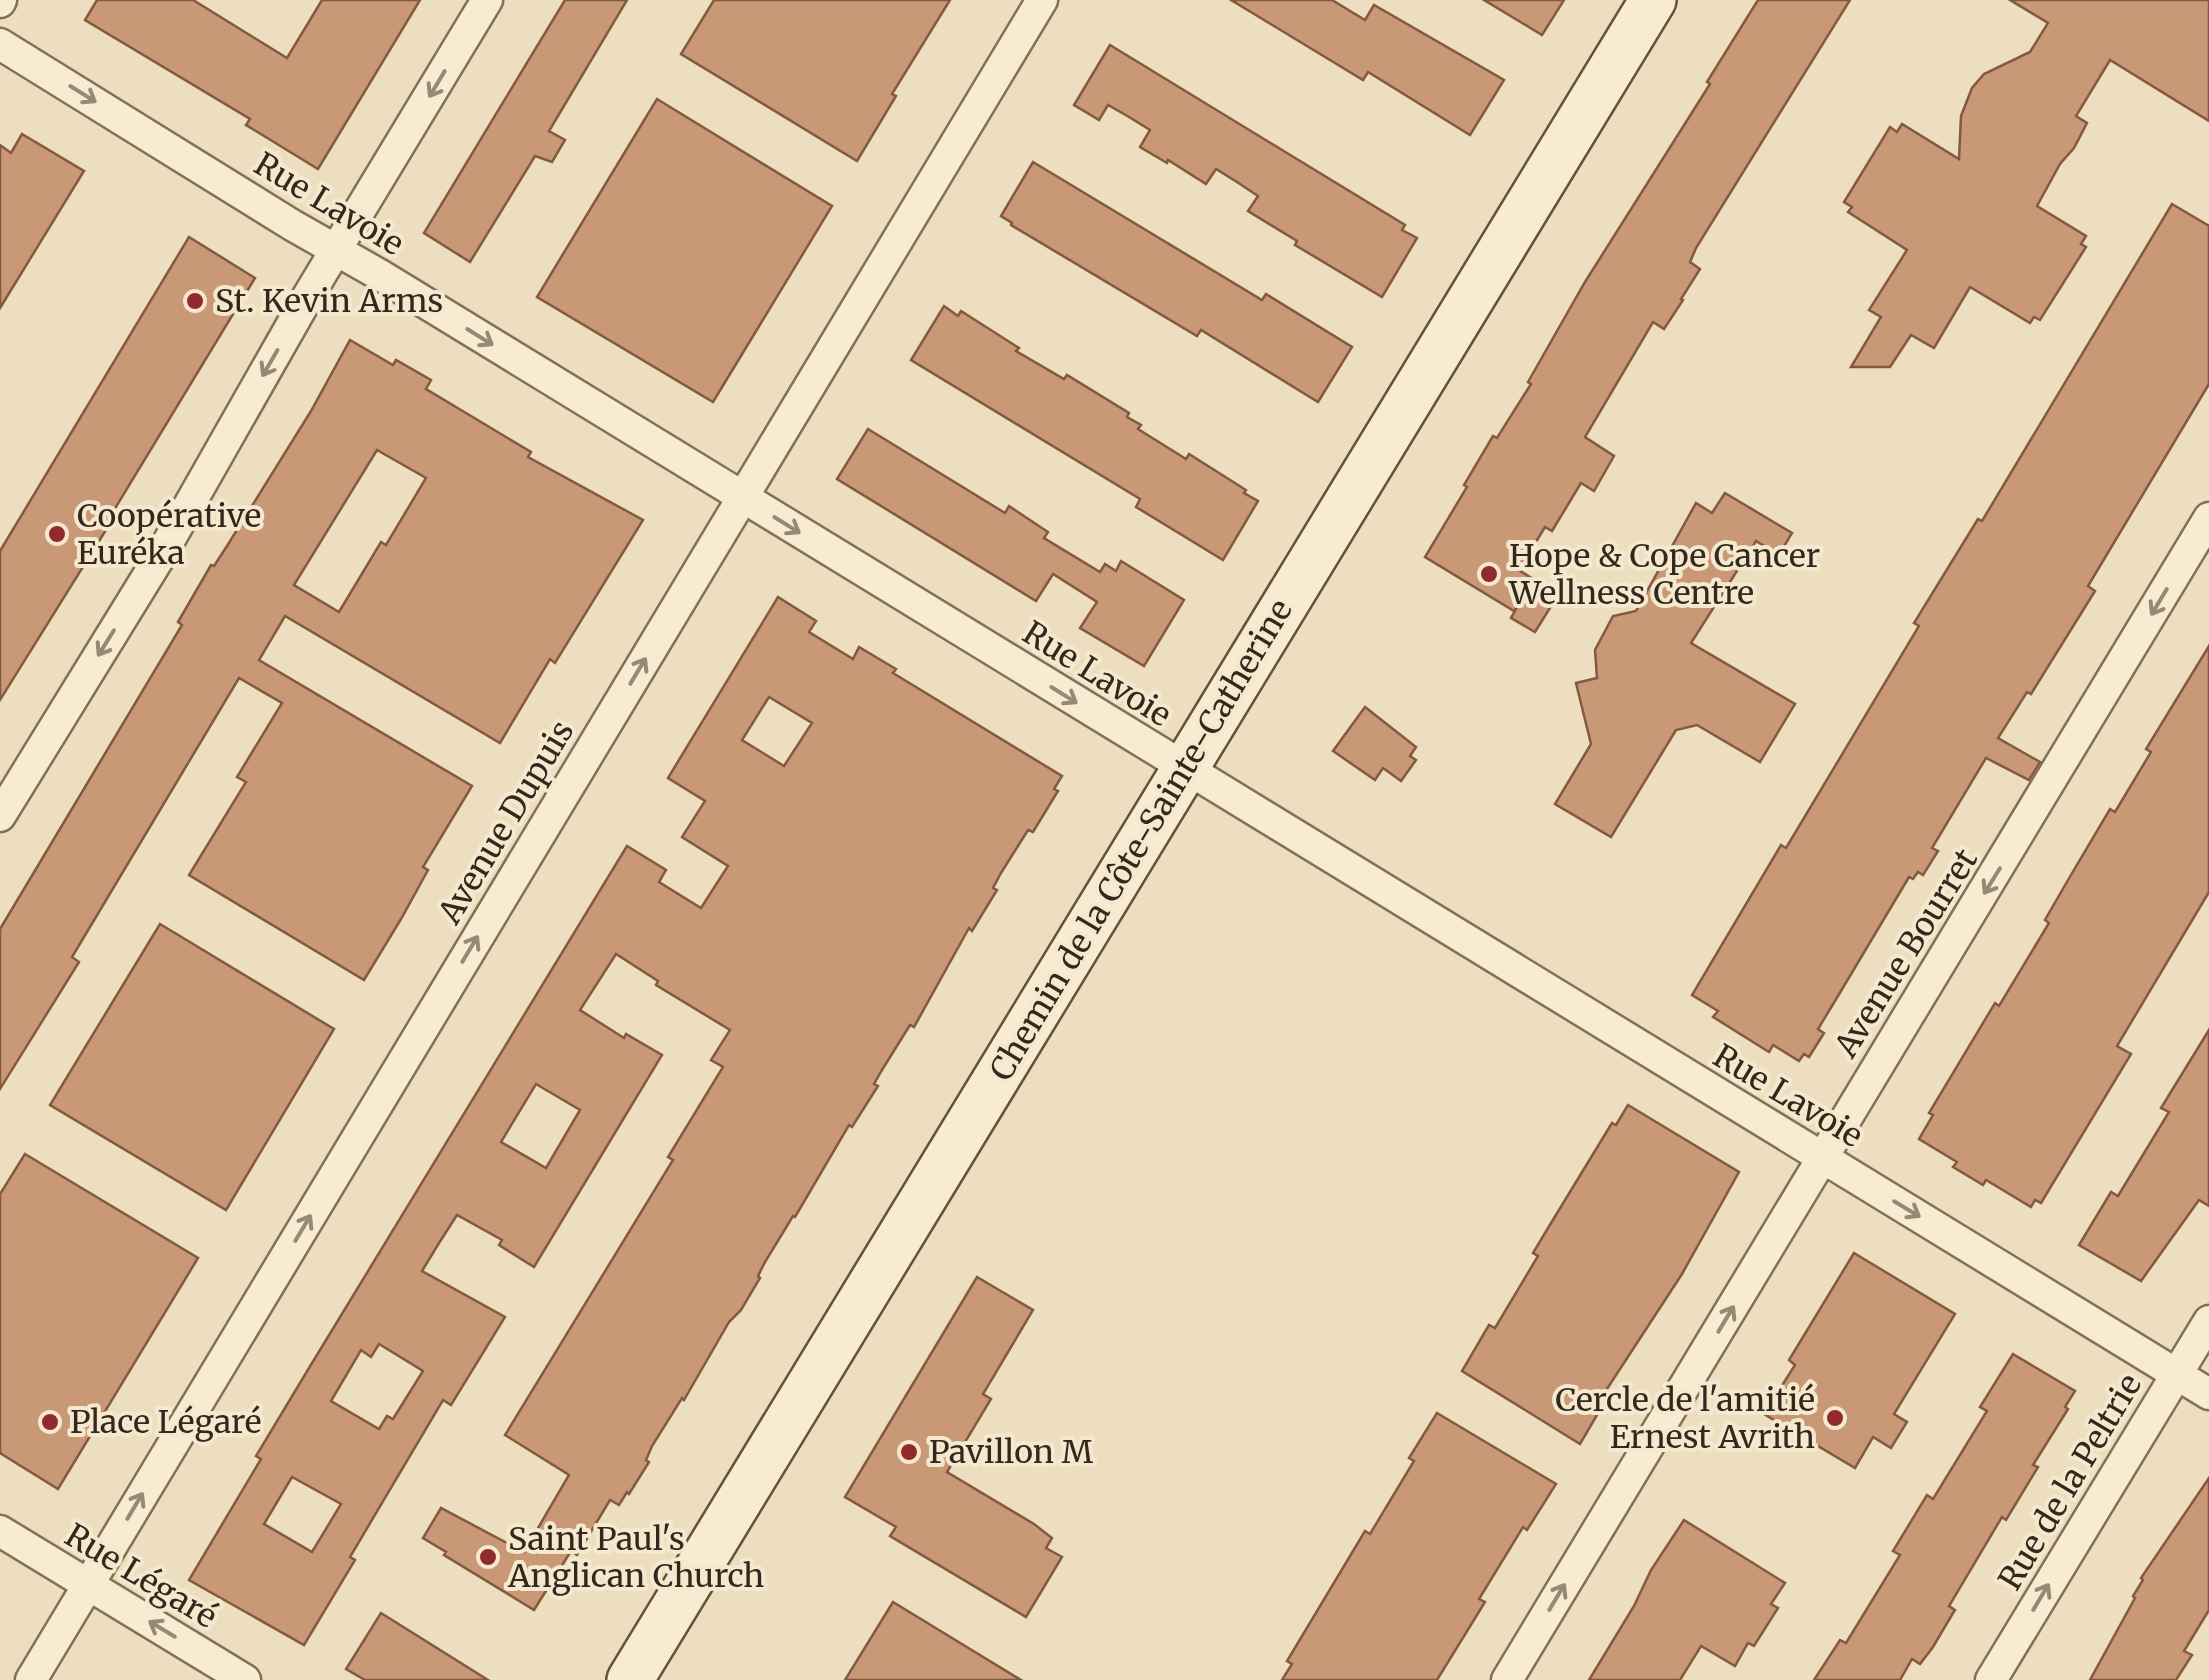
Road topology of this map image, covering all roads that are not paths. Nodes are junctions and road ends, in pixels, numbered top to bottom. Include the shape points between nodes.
1 (487, 0) edge
2 (1042, 0) edge
3 (1654, 0) edge
4 (0, 44) edge
5 (337, 250) junction
6 (743, 497) junction
7 (2209, 518) edge
8 (1186, 770) junction
9 (0, 816) edge
10 (1824, 1158) junction
11 (2209, 1321) edge
12 (2177, 1374) junction
13 (2209, 1394) edge
14 (0, 1531) edge
15 (89, 1584) junction
16 (31, 1680) edge
17 (245, 1680) edge
18 (630, 1680) edge
19 (1507, 1680) edge
20 (1991, 1680) edge

1 -> 5 street
2 - 6 street, Avenue Dupuis
3 - 8 main road, Chemin de la Côte-Sainte-Catherine
4 -> 5 street, Rue Lavoie
5 -> 6 street, Rue Lavoie
5 -> 9 street
6 -> 8 street, Rue Lavoie
15 -> 6 street, Avenue Dupuis
7 -> 10 street, Avenue Bourret
8 - 10 street, Rue Lavoie
8 - 18 main road, Chemin de la Côte-Sainte-Catherine
10 -> 12 street, Rue Lavoie
19 -> 10 street, Avenue Bourret
11 - 12 street, Rue de la Peltrie
12 - 13 street, Rue Lavoie
20 -> 12 street, Rue de la Peltrie
14 - 15 street, Rue Légaré
15 - 16 street, Avenue Dupuis
17 -> 15 street, Rue Légaré

